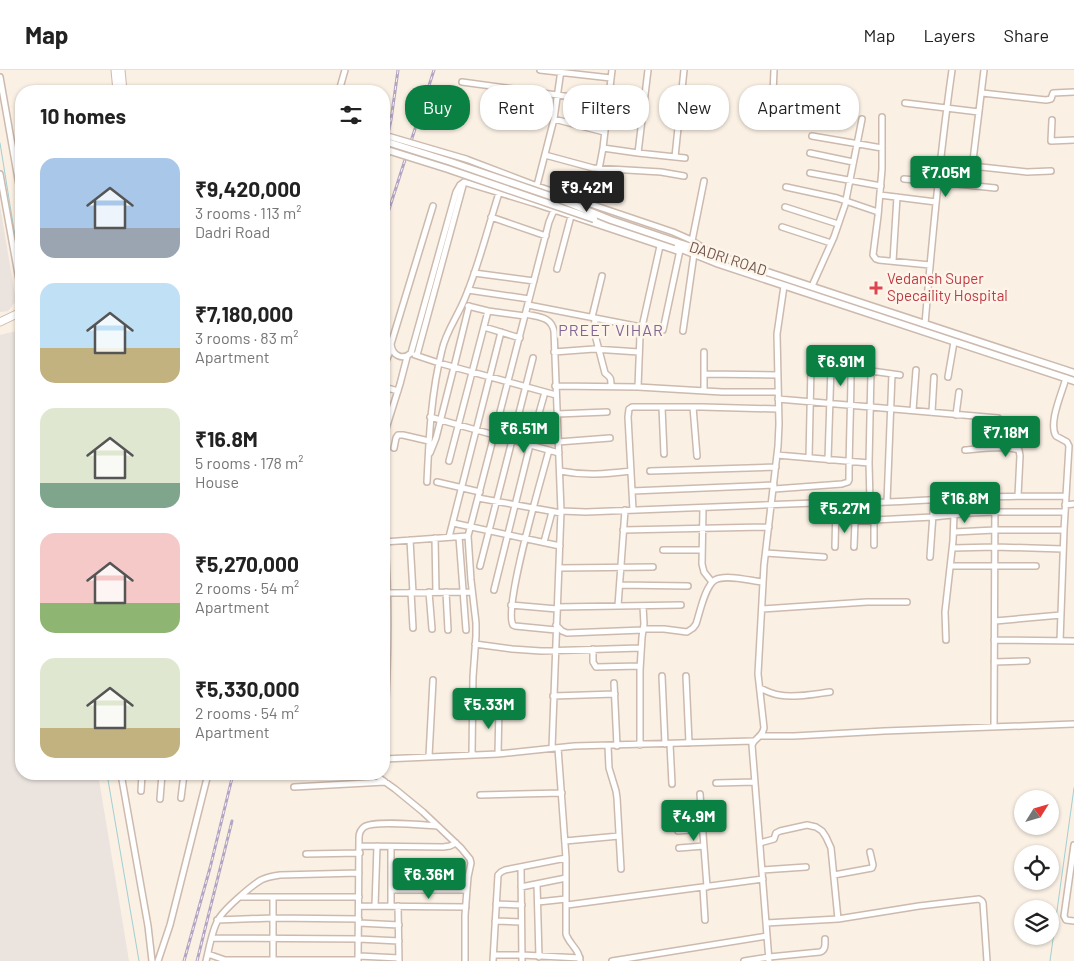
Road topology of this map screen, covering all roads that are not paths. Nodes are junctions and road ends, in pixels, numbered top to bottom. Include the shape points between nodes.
1 (115, 70) edge
2 (121, 70) edge
3 (345, 70) edge
4 (540, 70) edge
5 (612, 70) edge
6 (648, 70) edge
7 (684, 70) edge
8 (774, 70) edge
9 (952, 70) edge
10 (984, 70) edge
11 (561, 72) edge
12 (0, 77) edge
13 (611, 78) junction
14 (462, 82) dead end
15 (116, 85) edge
16 (122, 85) edge
17 (341, 85) edge
18 (610, 85) edge
19 (773, 85) edge
20 (1074, 92) edge
21 (982, 93) junction
22 (558, 95) junction
23 (563, 96) edge
24 (905, 103) dead end
25 (947, 108) junction
26 (979, 112) junction
27 (882, 116) dead end
28 (554, 119) junction
29 (862, 119) dead end
30 (1052, 120) dead end
31 (604, 132) joint
32 (812, 136) dead end
33 (390, 137) edge
34 (1074, 140) edge
35 (390, 143) edge
36 (856, 143) junction
37 (603, 148) junction
38 (882, 148) junction
39 (390, 151) edge
40 (638, 153) junction
41 (810, 153) dead end
42 (545, 155) junction
43 (675, 157) junction
44 (685, 158) dead end
45 (15, 162) edge
46 (853, 162) junction
47 (972, 166) junction
48 (599, 169) junction
49 (1051, 170) dead end
50 (810, 173) dead end
51 (0, 174) edge
52 (684, 176) dead end
53 (904, 179) dead end
54 (704, 181) dead end
55 (850, 181) junction
56 (464, 182) junction
57 (938, 182) junction
58 (970, 185) junction
59 (537, 186) junction
60 (881, 186) junction
61 (786, 188) dead end
62 (995, 188) dead end
63 (499, 192) junction
64 (880, 195) junction
65 (897, 197) junction
66 (846, 201) junction
67 (936, 202) junction
68 (533, 203) junction
69 (432, 206) dead end
70 (785, 207) dead end
71 (554, 210) junction
72 (878, 212) junction
73 (571, 216) junction
74 (491, 217) junction
75 (838, 224) junction
76 (782, 227) dead end
77 (546, 236) junction
78 (692, 241) junction
79 (831, 243) junction
80 (660, 246) junction
81 (680, 250) junction
82 (694, 254) junction
83 (714, 254) junction
84 (15, 258) edge
85 (893, 261) junction
86 (930, 265) junction
87 (557, 269) dead end
88 (474, 273) junction
89 (602, 276) dead end
90 (534, 282) junction
91 (784, 286) junction
92 (812, 286) junction
93 (468, 290) junction
94 (529, 302) junction
95 (462, 305) junction
96 (469, 306) junction
97 (488, 311) junction
98 (15, 315) edge
99 (525, 315) junction
100 (594, 318) junction
101 (0, 322) edge
102 (925, 324) junction
103 (484, 327) junction
104 (642, 327) junction
105 (663, 330) dead end
106 (683, 331) dead end
107 (501, 332) junction
108 (520, 338) junction
109 (954, 342) junction
110 (392, 349) junction
111 (598, 349) junction
112 (554, 352) junction
113 (639, 352) junction
114 (704, 352) dead end
115 (390, 353) edge
116 (409, 355) junction
117 (417, 355) junction
118 (533, 358) dead end
119 (439, 363) junction
120 (454, 367) junction
121 (831, 367) junction
122 (851, 369) junction
123 (916, 370) dead end
124 (871, 371) junction
125 (472, 372) junction
126 (1074, 373) edge
127 (704, 374) junction
128 (778, 374) junction
129 (892, 374) junction
130 (900, 375) dead end
131 (491, 377) junction
132 (934, 377) dead end
133 (948, 377) dead end
134 (1066, 378) junction
135 (1074, 381) edge
136 (508, 382) junction
137 (556, 386) junction
138 (611, 386) junction
139 (526, 387) junction
140 (638, 387) junction
141 (390, 389) edge
142 (398, 391) junction
143 (704, 391) junction
144 (545, 392) junction
145 (778, 392) junction
146 (960, 392) dead end
147 (556, 395) junction
148 (778, 399) junction
149 (810, 402) junction
150 (830, 403) junction
151 (851, 405) junction
152 (662, 407) junction
153 (693, 407) junction
154 (870, 407) junction
155 (890, 408) junction
156 (778, 409) junction
157 (913, 410) junction
158 (607, 412) dead end
159 (932, 412) junction
160 (557, 414) junction
161 (956, 414) junction
162 (390, 417) edge
163 (430, 418) junction
164 (998, 418) dead end
165 (440, 420) junction
166 (459, 426) junction
167 (476, 430) junction
168 (494, 436) junction
169 (610, 438) dead end
170 (429, 441) junction
171 (512, 441) junction
172 (558, 442) junction
173 (530, 445) junction
174 (394, 448) dead end
175 (549, 450) junction
176 (965, 450) dead end
177 (559, 453) junction
178 (664, 454) dead end
179 (428, 455) junction
180 (697, 456) dead end
181 (777, 456) junction
182 (809, 458) junction
183 (828, 460) junction
184 (449, 461) dead end
185 (848, 462) junction
186 (869, 463) junction
187 (776, 467) junction
188 (560, 471) junction
189 (631, 471) junction
190 (650, 471) dead end
191 (427, 482) dead end
192 (437, 482) dead end
193 (774, 487) junction
194 (462, 488) junction
195 (632, 491) junction
196 (479, 496) junction
197 (995, 496) junction
198 (1018, 496) junction
199 (1066, 496) junction
200 (934, 500) junction
201 (497, 502) junction
202 (870, 502) junction
203 (887, 502) junction
204 (836, 504) junction
205 (1074, 504) edge
206 (515, 505) junction
207 (772, 505) junction
208 (1065, 505) junction
209 (533, 508) junction
210 (703, 508) junction
211 (624, 510) junction
212 (633, 510) junction
213 (552, 512) junction
214 (561, 512) junction
215 (995, 512) junction
216 (1065, 512) junction
217 (954, 515) junction
218 (933, 518) junction
219 (874, 520) junction
220 (855, 521) junction
221 (835, 522) junction
222 (453, 523) junction
223 (471, 527) junction
224 (769, 527) junction
225 (702, 528) junction
226 (623, 530) junction
227 (995, 530) junction
228 (1064, 530) junction
229 (489, 531) junction
230 (954, 532) junction
231 (508, 534) junction
232 (468, 536) junction
233 (449, 537) junction
234 (459, 537) junction
235 (435, 538) junction
236 (526, 539) junction
237 (410, 540) junction
238 (390, 542) edge
239 (544, 542) junction
240 (874, 545) dead end
241 (560, 546) junction
242 (835, 547) dead end
243 (854, 547) dead end
244 (995, 547) junction
245 (953, 548) junction
246 (1063, 549) junction
247 (664, 550) dead end
248 (701, 550) junction
249 (766, 553) junction
250 (824, 557) dead end
251 (930, 557) dead end
252 (995, 565) junction
253 (480, 566) dead end
254 (951, 566) junction
255 (1036, 566) dead end
256 (653, 567) dead end
257 (559, 568) junction
258 (621, 568) junction
259 (712, 582) junction
260 (763, 582) junction
261 (620, 585) junction
262 (688, 586) dead end
263 (494, 590) dead end
264 (412, 592) junction
265 (429, 592) junction
266 (436, 592) junction
267 (446, 592) junction
268 (463, 592) junction
269 (472, 592) junction
270 (390, 596) edge
271 (907, 602) dead end
272 (511, 605) junction
273 (681, 605) dead end
274 (618, 606) junction
275 (643, 606) junction
276 (557, 608) junction
277 (762, 610) junction
278 (1061, 615) junction
279 (995, 621) junction
280 (556, 627) junction
281 (413, 628) dead end
282 (432, 628) dead end
283 (448, 630) dead end
284 (466, 630) dead end
285 (644, 630) junction
286 (946, 640) dead end
287 (994, 640) junction
288 (1060, 641) junction
289 (1074, 641) edge
290 (475, 644) junction
291 (641, 648) junction
292 (593, 649) junction
293 (555, 651) junction
294 (1027, 661) dead end
295 (994, 662) junction
296 (640, 666) junction
297 (662, 676) dead end
298 (686, 676) dead end
299 (433, 680) dead end
300 (614, 683) dead end
301 (760, 688) junction
302 (830, 692) dead end
303 (614, 694) junction
304 (553, 696) junction
305 (499, 706) dead end
306 (1074, 724) edge
307 (994, 727) junction
308 (760, 736) junction
309 (753, 741) junction
310 (689, 743) junction
311 (668, 744) junction
312 (640, 745) junction
313 (608, 746) junction
314 (616, 746) junction
315 (552, 748) junction
316 (558, 748) junction
317 (472, 754) junction
318 (498, 754) junction
319 (429, 756) junction
320 (390, 759) edge
321 (122, 780) edge
322 (142, 780) edge
323 (162, 780) edge
324 (184, 780) edge
325 (206, 780) edge
326 (383, 780) edge
327 (386, 782) junction
328 (755, 782) junction
329 (716, 783) dead end
330 (672, 784) dead end
331 (294, 787) dead end
332 (142, 791) dead end
333 (562, 793) junction
334 (700, 794) dead end
335 (480, 796) dead end
336 (182, 798) dead end
337 (160, 799) dead end
338 (701, 804) junction
339 (677, 807) dead end
340 (437, 826) junction
341 (703, 829) junction
342 (678, 831) dead end
343 (619, 836) junction
344 (565, 840) junction
345 (456, 843) junction
346 (760, 843) junction
347 (1074, 845) edge
348 (359, 846) junction
349 (377, 846) junction
350 (391, 846) junction
351 (704, 846) junction
352 (679, 848) dead end
353 (870, 852) dead end
354 (360, 853) junction
355 (306, 854) dead end
356 (566, 858) junction
357 (806, 867) dead end
358 (521, 868) junction
359 (620, 869) dead end
360 (762, 870) junction
361 (359, 873) junction
362 (834, 875) junction
363 (566, 878) junction
364 (763, 879) junction
365 (538, 884) junction
366 (521, 887) junction
367 (705, 888) junction
368 (391, 890) junction
369 (467, 890) junction
370 (240, 897) junction
371 (273, 897) junction
372 (359, 897) junction
373 (538, 902) junction
374 (566, 902) junction
375 (496, 904) junction
376 (522, 905) junction
377 (359, 906) junction
378 (375, 906) junction
379 (391, 906) junction
380 (398, 906) junction
381 (466, 907) junction
382 (273, 918) junction
383 (838, 919) junction
384 (217, 920) junction
385 (705, 920) dead end
386 (359, 921) junction
387 (495, 921) junction
388 (521, 922) junction
389 (1074, 922) edge
390 (766, 923) junction
391 (399, 925) junction
392 (767, 936) junction
393 (212, 938) junction
394 (825, 938) dead end
395 (273, 939) junction
396 (359, 939) junction
397 (399, 942) junction
398 (208, 954) junction
399 (539, 957) junction
400 (494, 958) edge
401 (522, 958) edge
402 (359, 959) edge
403 (399, 959) edge
404 (769, 959) edge
405 (273, 960) edge
406 (580, 960) edge
407 (630, 960) edge
408 (152, 961) edge
409 (158, 961) edge
410 (206, 961) edge
411 (465, 961) edge
412 (612, 961) edge
413 (744, 961) edge
414 (987, 961) edge

1 - 15 main road
2 - 16 main road
3 - 17 street
4 - 11 street
5 - 13 street
6 - 40 street
7 - 43 street
8 - 19 street
9 - 25 street
10 - 21 street
11 - 13 street
11 - 22 street
12 - 45 street
13 - 18 street
14 - 22 street
20 - 21 street via 1053,93 1048,100
21 - 26 street
22 - 23 street
22 - 28 street
24 - 25 street
25 - 26 street
25 - 57 street
26 - 47 street
27 - 38 street
28 - 31 street
28 - 42 street
29 - 36 street
30 - 34 street via 1051,140
31 - 37 street
32 - 36 street
33 - 59 street, bridge via 466,159
35 - 83 street, DADRI ROAD, bridge
36 - 38 street
36 - 46 street
37 - 40 street
37 - 48 street
38 - 60 street
39 - 81 street, DADRI ROAD, bridge
40 - 43 street
41 - 46 street
42 - 48 street
42 - 59 street
43 - 44 street
46 - 55 street
47 - 49 street via 1027,172
47 - 58 street
48 - 52 street
50 - 55 street
51 - 84 street
53 - 57 street
54 - 78 street
55 - 60 street
55 - 66 street
56 - 63 street
56 - 116 street via 456,192
56 - 117 street
57 - 58 street
57 - 67 street
58 - 62 street
59 - 68 street
59 - 78 street
60 - 64 street
61 - 66 street
63 - 68 street
63 - 74 street
64 - 65 street
64 - 72 street
65 - 67 street
65 - 85 street
66 - 72 street
66 - 75 street
67 - 86 street
68 - 71 street
69 - 110 street
70 - 75 street
71 - 73 street
71 - 77 street
72 - 85 street via 873,255 879,260
73 - 80 street
73 - 87 street
74 - 77 street
74 - 88 street
75 - 79 street
76 - 79 street
77 - 90 street
78 - 83 street
79 - 92 street
80 - 81 street
80 - 104 street
81 - 82 street, DADRI ROAD
81 - 105 street
82 - 91 street, DADRI ROAD
82 - 106 street
83 - 92 street, DADRI ROAD
85 - 86 street
86 - 102 street
88 - 90 street
88 - 93 street
89 - 100 street
90 - 94 street
91 - 109 street, DADRI ROAD
91 - 128 street via 777,334
92 - 102 street, DADRI ROAD
93 - 94 street
93 - 95 street
94 - 99 street
94 - 100 street
95 - 96 street
95 - 119 street via 445,339
96 - 97 street
96 - 120 street
97 - 99 street
97 - 103 street
98 - 101 main road
99 - 108 street
99 - 112 street via 546,319 552,324
100 - 104 street
100 - 111 street
102 - 126 street, DADRI ROAD
103 - 107 street
103 - 125 street
104 - 113 street
107 - 108 street
107 - 131 street
108 - 136 street
109 - 133 street
109 - 134 street, DADRI ROAD
110 - 115 street
110 - 116 street via 402,358
111 - 112 street
111 - 113 street
111 - 138 street
112 - 137 street
113 - 140 street
114 - 127 street
116 - 117 street
116 - 142 street
117 - 119 street
118 - 139 street
119 - 120 street
119 - 163 street
120 - 125 street
120 - 165 street
121 - 122 street
121 - 149 street via 811,367
121 - 150 street
122 - 124 street
122 - 151 street
123 - 157 street
124 - 129 street
124 - 154 street
125 - 131 street
125 - 166 street
127 - 128 street
127 - 143 street
128 - 145 street
129 - 130 street
129 - 155 street
131 - 136 street
131 - 167 street
132 - 159 street
134 - 135 street, DADRI ROAD
134 - 199 street via 1054,431 1069,446
136 - 139 street
136 - 168 street
137 - 138 street
137 - 147 street
138 - 140 street
139 - 144 street
139 - 171 street
140 - 143 street
141 - 142 street
142 - 162 street
143 - 145 street
144 - 147 street
144 - 173 street
145 - 148 street
146 - 161 street
147 - 160 street
148 - 149 street
148 - 156 street
149 - 150 street
149 - 182 street
150 - 151 street
150 - 183 street
151 - 154 street
151 - 185 street
152 - 153 street
152 - 178 street
152 - 189 street via 629,409
153 - 156 street
153 - 180 street
154 - 155 street
154 - 186 street
155 - 157 street
155 - 203 street
156 - 181 street
157 - 159 street
158 - 160 street
159 - 161 street
160 - 172 street
161 - 164 street
163 - 165 street
163 - 170 street
165 - 166 street
165 - 179 street
166 - 167 street
166 - 184 street
167 - 168 street
167 - 194 street
168 - 171 street
168 - 196 street
169 - 172 street
170 - 174 street via 398,435
170 - 179 street
171 - 173 street
171 - 201 street
172 - 177 street
173 - 175 street
173 - 206 street
175 - 177 street
175 - 209 street
176 - 198 street via 1019,450
177 - 188 street
179 - 191 street
181 - 182 street
181 - 187 street
182 - 183 street
183 - 185 street
185 - 186 street
185 - 193 street via 849,480 846,483
186 - 202 street
187 - 190 street
187 - 193 street
188 - 189 street via 582,475
188 - 214 street
189 - 195 street
192 - 194 street
193 - 195 street
193 - 207 street
194 - 196 street
194 - 222 street
195 - 212 street
196 - 201 street
196 - 223 street
197 - 198 street
197 - 200 street
197 - 215 street
198 - 199 street
199 - 208 street
200 - 203 street
200 - 218 street
201 - 206 street
201 - 229 street
202 - 203 street
202 - 204 street
204 - 207 street
204 - 221 street
205 - 208 street
206 - 209 street
206 - 231 street
207 - 210 street
207 - 224 street
208 - 216 street
209 - 213 street
209 - 236 street
210 - 212 street
210 - 225 street
211 - 212 street
211 - 214 street
211 - 226 street
213 - 214 street
213 - 239 street
214 - 241 street
215 - 216 street
215 - 217 street
215 - 227 street
216 - 228 street
217 - 218 street
217 - 230 street
218 - 219 street
218 - 251 street
219 - 220 street
219 - 240 street
220 - 221 street
220 - 243 street
221 - 242 street
222 - 223 street
222 - 233 street
223 - 229 street
223 - 232 street
224 - 225 street
224 - 249 street
225 - 226 street
225 - 248 street
226 - 258 street
227 - 228 street
227 - 230 street
227 - 244 street
228 - 246 street
229 - 231 street
229 - 253 street
230 - 245 street
231 - 236 street
231 - 263 street
232 - 234 street
232 - 269 street
233 - 234 street
233 - 235 street
234 - 268 street
235 - 237 street
235 - 266 street
236 - 239 street
236 - 272 street
237 - 238 street
237 - 264 street
239 - 241 street
241 - 257 street
244 - 245 street
244 - 246 street
244 - 252 street
245 - 254 street
246 - 278 street
247 - 248 street
248 - 259 street via 703,569
249 - 250 street
249 - 260 street
252 - 254 street
252 - 255 street
252 - 279 street
254 - 286 street via 945,612
256 - 258 street
257 - 258 street
257 - 276 street
258 - 261 street
259 - 260 street via 728,577
259 - 285 street via 696,624 690,631
260 - 277 street
261 - 262 street
261 - 274 street
264 - 265 street
264 - 270 street
264 - 281 street
265 - 266 street
265 - 282 street
266 - 267 street
267 - 268 street
267 - 283 street
268 - 269 street
268 - 284 street
269 - 290 street
271 - 277 street
272 - 276 street
272 - 280 street via 513,626
273 - 275 street
274 - 275 street
274 - 276 street
275 - 285 street
276 - 280 street
277 - 301 street
278 - 279 street
278 - 288 street
279 - 287 street
280 - 285 street via 567,633
280 - 293 street
285 - 291 street
287 - 288 street
287 - 295 street
288 - 289 street
290 - 293 street
290 - 317 street
291 - 292 street
291 - 296 street
292 - 293 street
292 - 296 street via 596,667
293 - 304 street
294 - 295 street
295 - 307 street
296 - 312 street
297 - 311 street
298 - 310 street
299 - 319 street
300 - 303 street
301 - 302 street via 787,696
301 - 308 street via 764,724
303 - 304 street
303 - 314 street
304 - 315 street
305 - 318 street
306 - 307 street
307 - 308 street
308 - 309 street
309 - 310 street
309 - 328 street
310 - 311 street
311 - 312 street
311 - 330 street
312 - 314 street
313 - 314 street
313 - 316 street
313 - 343 street
315 - 316 street
315 - 318 street
316 - 333 street
317 - 318 street
317 - 319 street
319 - 320 street
321 - 408 street
322 - 332 street
323 - 337 street
324 - 336 street
325 - 409 street
326 - 327 street
327 - 331 street
327 - 340 street
328 - 329 street
328 - 346 street
333 - 335 street
333 - 344 street
334 - 338 street
338 - 339 street
338 - 341 street
340 - 345 street
340 - 348 street via 367,826 359,834
341 - 342 street
341 - 351 street
343 - 344 street
343 - 359 street
344 - 356 street
345 - 350 street via 444,847
345 - 369 street via 471,863
346 - 360 street
346 - 362 street via 774,839 780,831 808,825 816,827 831,848
347 - 389 street via 1064,916
348 - 349 street
348 - 354 street
349 - 350 street
349 - 378 street
350 - 368 street
351 - 352 street
351 - 367 street
353 - 362 street via 872,868
354 - 355 street
354 - 361 street
356 - 358 street
356 - 363 street
357 - 360 street
358 - 366 street
358 - 375 street via 498,875
360 - 364 street
361 - 370 street via 272,876 261,880
361 - 372 street
362 - 383 street
363 - 365 street
363 - 374 street
364 - 367 street
364 - 390 street
365 - 366 street
365 - 373 street
366 - 376 street
367 - 374 street
367 - 385 street
368 - 369 street
368 - 379 street
369 - 381 street
370 - 371 street
370 - 384 street
371 - 372 street
371 - 382 street
372 - 377 street
373 - 374 street
373 - 399 street
374 - 406 street via 568,938
375 - 376 street
375 - 387 street
376 - 388 street
377 - 378 street
377 - 386 street
378 - 379 street
379 - 380 street
380 - 381 street
380 - 391 street
381 - 411 street
382 - 384 street
382 - 386 street
382 - 395 street
383 - 390 street
383 - 414 street via 979,899 983,903
384 - 393 street
386 - 391 street
386 - 396 street
387 - 388 street
387 - 400 street
388 - 401 street
390 - 392 street
391 - 397 street
392 - 404 street
392 - 407 street
393 - 395 street
393 - 398 street
394 - 404 street via 823,951
395 - 396 street
395 - 405 street
396 - 397 street
396 - 402 street
397 - 403 street
398 - 405 street via 225,960
398 - 410 street
399 - 401 street
399 - 406 street
400 - 401 street
402 - 403 street
402 - 405 street
404 - 413 street
407 - 412 street

